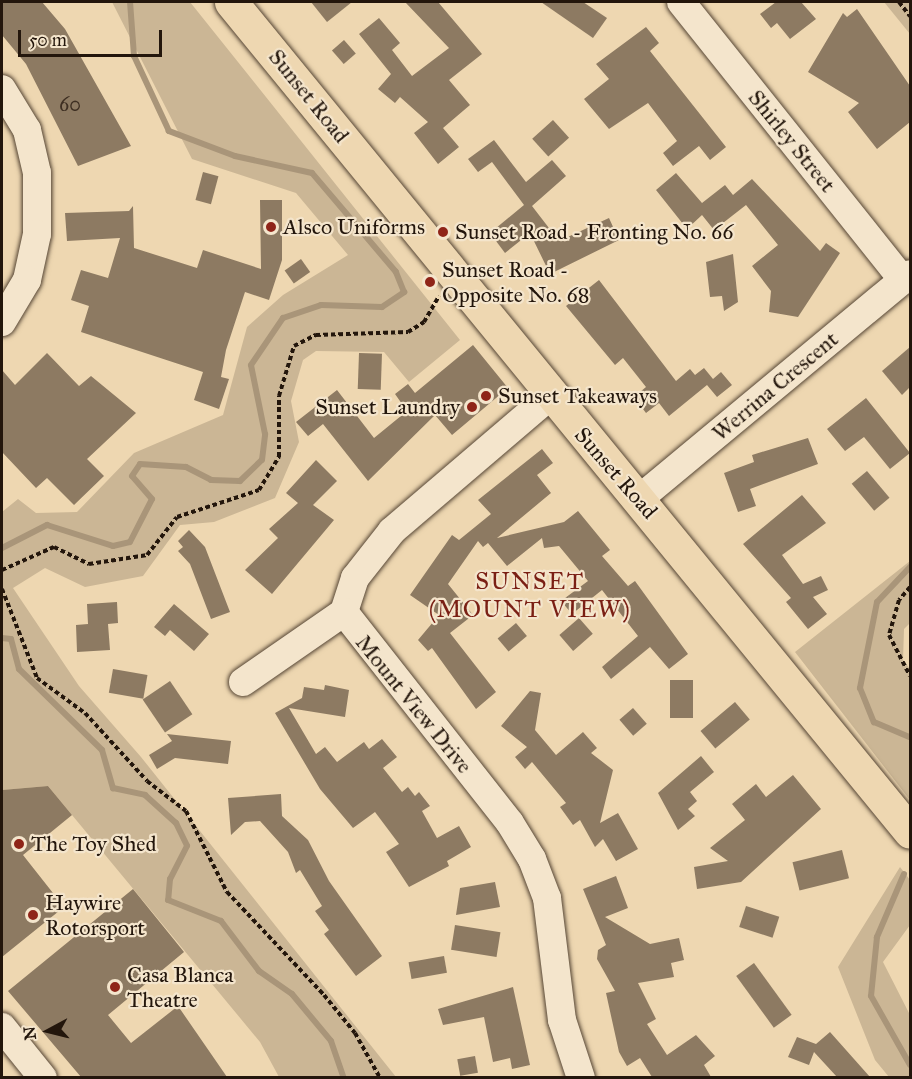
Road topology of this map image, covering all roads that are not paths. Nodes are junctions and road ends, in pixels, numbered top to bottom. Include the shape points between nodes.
1 (231, 2) edge
2 (681, 2) edge
3 (2, 90) edge
4 (907, 277) edge
5 (2, 322) edge
6 (550, 396) junction
7 (639, 499) junction
8 (344, 612) junction
9 (243, 682) dead end
10 (910, 832) edge
11 (2, 1027) edge
12 (43, 1077) edge
13 (581, 1077) edge

1 - 6 main road, Sunset Road
2 - 4 street, Shirley Street
3 - 5 street via 27,130 37,173 37,234 27,280
4 - 7 street, Werrina Crescent
6 - 7 main road, Sunset Road
6 - 8 street, Mount View Drive via 392,531 355,578
7 - 10 main road, Sunset Road
8 - 9 street
8 - 13 street, Mount View Drive via 510,823 532,859 547,898 562,1020
11 - 12 street

